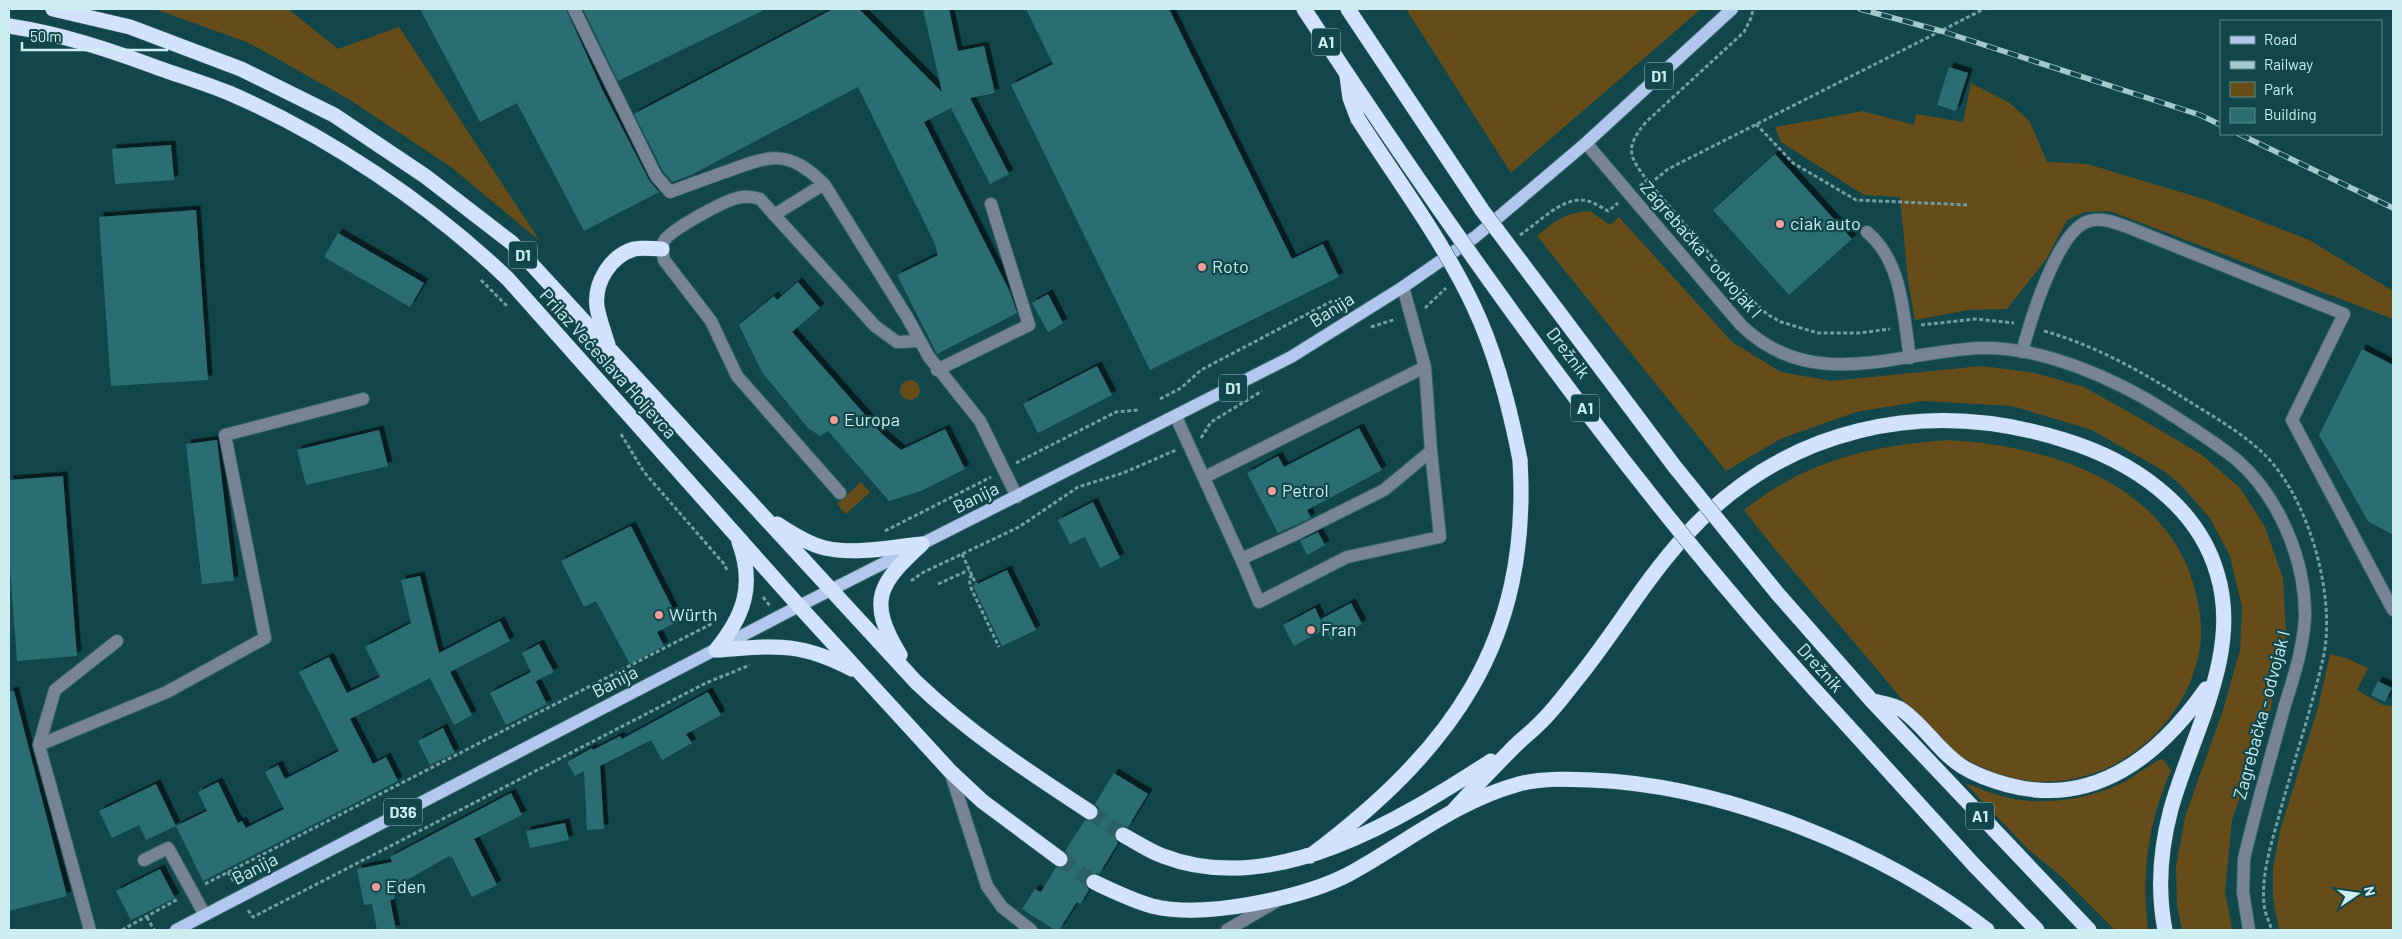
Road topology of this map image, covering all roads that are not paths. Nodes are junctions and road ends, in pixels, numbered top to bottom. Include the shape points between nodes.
1 (53, 9) edge
2 (574, 9) edge
3 (1304, 9) edge
4 (1348, 9) edge
5 (1732, 9) edge
6 (9, 26) edge
7 (1347, 74) junction
8 (1586, 143) junction
9 (824, 184) junction
10 (991, 204) dead end
11 (774, 215) junction
12 (1867, 232) dead end
13 (662, 249) junction
14 (1403, 287) junction
15 (920, 341) junction
16 (609, 348) junction
17 (2022, 352) junction
18 (1910, 358) junction
19 (1425, 367) junction
20 (937, 370) junction
21 (363, 399) dead end
22 (1176, 417) junction
23 (1432, 451) junction
24 (1205, 477) junction
25 (840, 493) dead end
26 (1017, 496) junction
27 (762, 516) junction
28 (737, 536) junction
29 (922, 544) junction
30 (1241, 559) junction
31 (831, 590) junction
32 (799, 606) junction
33 (2393, 610) edge
34 (118, 641) dead end
35 (716, 650) junction
36 (862, 674) junction
37 (2215, 676) junction
38 (916, 682) junction
39 (1872, 701) junction
40 (39, 745) junction
41 (1512, 748) junction
42 (950, 771) junction
43 (1453, 811) junction
44 (1090, 812) tunnel mouth
45 (1123, 835) tunnel mouth
46 (1310, 856) junction
47 (1060, 859) tunnel mouth
48 (144, 860) dead end
49 (1094, 882) tunnel mouth
50 (1281, 898) junction
51 (205, 915) junction
52 (194, 926) edge
53 (90, 930) edge
54 (176, 930) edge
55 (1031, 930) edge
56 (1227, 930) edge
57 (1987, 930) edge
58 (2037, 930) edge
59 (2089, 930) edge
60 (2165, 930) edge
61 (2249, 930) edge

1 - 16 highway, Prilaz Većeslava Holjevca / D1 via 130,27 241,69 334,115 425,176 512,243
2 - 9 street via 656,176 670,192 762,158 797,163
3 - 7 highway, Drežnik / A1
4 - 39 highway, Drežnik / A1, bridge via 1482,210 1583,346 1777,594
5 - 8 main road, Banija / D1
6 - 28 highway, Prilaz Većeslava Holjevca / D1 via 54,33 229,93 321,139 410,198 508,279
7 - 46 highway, bridge via 1350,98 1358,119 1438,243 1475,310 1499,370 1511,415 1520,460 1522,499 1519,551 1510,594 1499,634 1478,678 1450,722 1412,767
7 - 58 highway, Drežnik / A1, bridge via 1459,239 1610,440 1747,613 1974,865
8 - 14 main road, Banija / D1 via 1475,237
8 - 18 street, Zagrebačka - odvojak I via 1741,325 1768,347 1810,363 1831,365
9 - 11 street
9 - 15 street
10 - 20 street via 1029,325
11 - 13 street via 760,199 749,196 735,198 676,229
11 - 15 street via 875,326 897,342
12 - 18 street via 1889,260 1900,298
13 - 16 highway via 634,250 622,255 606,270 597,293 597,307
13 - 25 street via 671,271 711,321 737,376
14 - 19 street
14 - 22 main road, Banija / D1 via 1291,357
15 - 20 street
16 - 27 highway, Prilaz Većeslava Holjevca / D1
17 - 18 street, Zagrebačka - odvojak I via 1979,348
17 - 33 street via 2045,282 2069,235 2088,221 2100,220 2130,228 2344,314 2292,420
17 - 61 street, Zagrebačka - odvojak I via 2110,380 2202,434 2250,474 2274,506 2290,540 2300,578 2304,625 2299,655 2244,859 2243,892
19 - 23 street
19 - 24 street
20 - 26 street via 980,421
21 - 40 street via 225,434 265,638 166,692
22 - 24 street
22 - 26 main road, Banija / D1
23 - 30 street via 1384,490
23 - 30 street via 1440,537 1347,557 1259,602
24 - 30 street
26 - 29 main road, Banija / D1
27 - 29 highway via 825,548 871,550
27 - 31 highway, Prilaz Većeslava Holjevca / D1
28 - 32 highway, Prilaz Većeslava Holjevca / D1
28 - 35 highway via 745,557 746,593 733,630
29 - 31 main road, Banija / D1
29 - 38 highway via 898,566 885,584 880,599 890,638
31 - 32 main road, Banija / D1
31 - 38 highway, Prilaz Većeslava Holjevca
32 - 35 main road, Banija / D36
32 - 36 highway, Prilaz Većeslava Holjevca
34 - 40 street via 55,690
35 - 36 highway via 792,647 825,656
35 - 51 main road, Banija / D36
36 - 42 highway, Prilaz Većeslava Holjevca
37 - 39 highway via 2174,731 2148,754 2118,774 2086,787 2056,790 2028,790 1996,782 1963,767 1901,709
37 - 41 highway via 2224,619 2218,573 2197,530 2165,493 2124,466 2093,451 2033,430 1966,420 1909,421 1881,424 1821,443 1792,455 1738,487 1683,538 1577,680 1540,723
37 - 60 highway via 2171,808 2159,888
38 - 44 highway via 979,737
39 - 59 highway, A1
40 - 53 street
41 - 43 highway
41 - 46 highway via 1402,815
42 - 47 highway, Prilaz Većeslava Holjevca via 982,801
42 - 55 street via 987,886 1002,907
43 - 50 highway via 1348,874
43 - 57 highway via 1491,792 1522,783 1558,779 1617,781 1681,792 1754,811 1826,838 1895,870
45 - 46 highway via 1163,856 1194,864 1231,868 1264,866
48 - 51 street via 168,848
49 - 50 highway via 1122,896 1154,906 1234,907
50 - 56 street
51 - 52 main road, Banija / D36
52 - 54 main road, Banija

